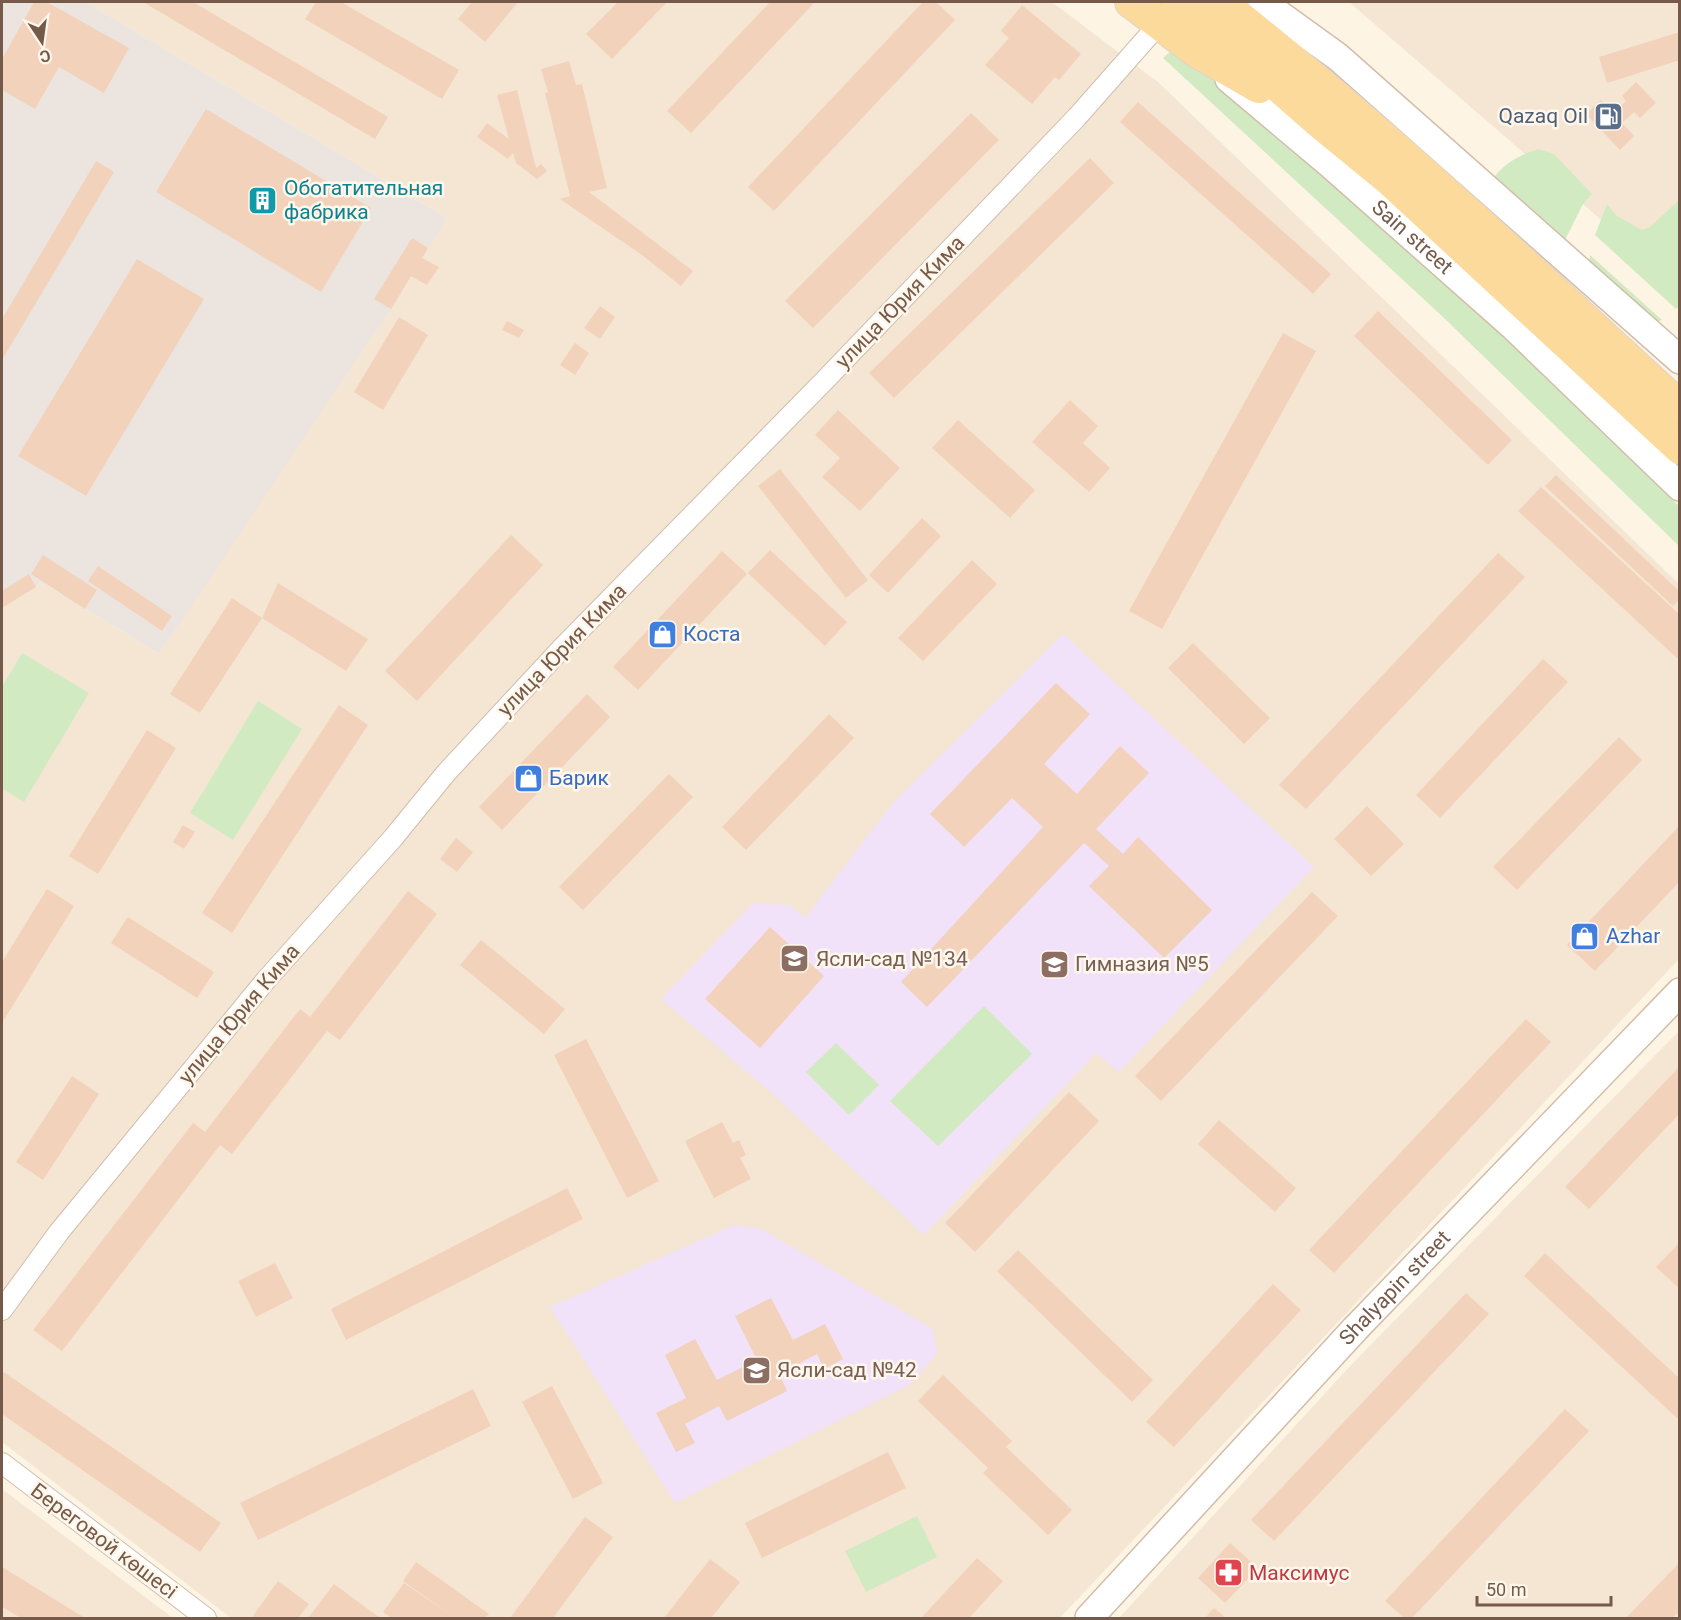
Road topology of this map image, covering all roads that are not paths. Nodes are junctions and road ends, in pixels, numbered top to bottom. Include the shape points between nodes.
1 (1131, 2) edge
2 (1220, 2) edge
3 (1264, 3) edge
4 (1168, 13) edge
5 (1196, 51) junction
6 (1320, 84) junction
7 (1317, 120) junction
8 (1680, 360) edge
9 (1680, 407) edge
10 (1680, 448) edge
11 (1680, 486) edge
12 (1680, 992) edge
13 (2, 1310) edge
14 (2, 1463) edge
15 (206, 1618) edge
16 (1089, 1618) edge

1 - 4 main road, Sain street
2 - 6 main road
3 - 6 main road
3 - 8 main road via 1338,57
4 - 5 main road, Sain street
4 - 7 main road, Sain street via 1217,32
4 - 13 street, улица Юрия Кима via 1077,117 562,648 446,773 258,989 59,1232
5 - 7 main road
5 - 11 main road, Sain street via 1514,327
6 - 9 main road
7 - 10 main road, Sain street via 1389,179
12 - 16 main road, Shalyapin street via 1355,1329
14 - 15 street, Береговой көшесі

